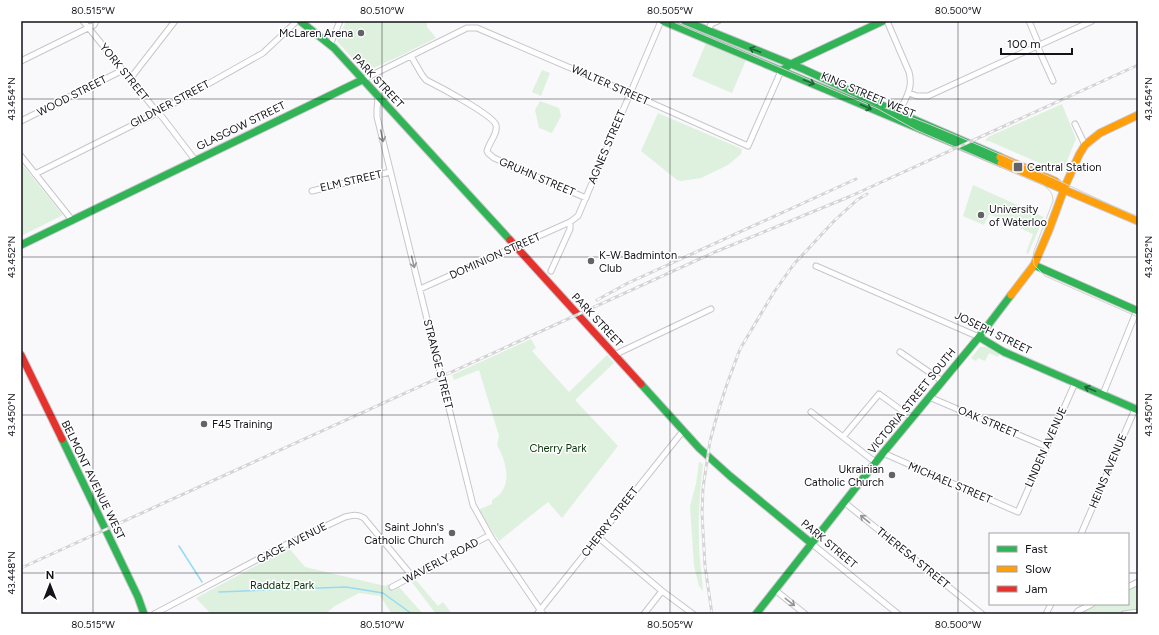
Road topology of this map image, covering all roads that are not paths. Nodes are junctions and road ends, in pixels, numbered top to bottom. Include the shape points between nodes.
1 (83, 21) edge
2 (96, 21) edge
3 (175, 21) edge
4 (297, 21) edge
5 (300, 21) edge
6 (340, 21) edge
7 (662, 21) edge
8 (685, 21) edge
9 (718, 21) edge
10 (883, 21) edge
11 (887, 21) edge
12 (1029, 21) edge
13 (1092, 21) edge
14 (88, 27) junction
15 (471, 27) joint
16 (708, 31) junction
17 (330, 45) junction
18 (1038, 45) junction
19 (411, 56) junction
20 (21, 61) edge
21 (791, 64) junction
22 (123, 70) junction
23 (781, 71) junction
24 (130, 79) junction
25 (362, 80) junction
26 (1053, 81) dead end
27 (629, 93) junction
28 (909, 93) junction
29 (378, 97) junction
30 (157, 112) junction
31 (1138, 115) edge
32 (898, 116) junction
33 (21, 121) edge
34 (1075, 124) dead end
35 (1085, 145) junction
36 (21, 156) edge
37 (195, 160) junction
38 (390, 172) junction
39 (35, 174) junction
40 (1064, 190) junction
41 (312, 191) dead end
42 (586, 198) junction
43 (72, 220) junction
44 (570, 222) junction
45 (1138, 222) edge
46 (21, 245) edge
47 (514, 246) junction
48 (1034, 265) junction
49 (816, 266) dead end
50 (551, 271) dead end
51 (420, 289) junction
52 (711, 309) dead end
53 (1137, 311) edge
54 (979, 336) junction
55 (900, 352) dead end
56 (21, 355) edge
57 (614, 355) junction
58 (942, 381) junction
59 (1075, 383) junction
60 (1102, 394) junction
61 (929, 396) junction
62 (1136, 409) edge
63 (812, 412) dead end
64 (912, 418) junction
65 (683, 430) junction
66 (843, 437) junction
67 (1047, 447) junction
68 (883, 453) junction
69 (875, 462) junction
70 (844, 502) junction
71 (1018, 512) joint
72 (1081, 533) edge
73 (490, 535) junction
74 (598, 537) junction
75 (811, 543) junction
76 (412, 576) junction
77 (1138, 582) edge
78 (1129, 586) edge
79 (392, 587) dead end
80 (775, 590) junction
81 (662, 591) junction
82 (1050, 605) edge
83 (1090, 605) edge
84 (1138, 612) edge
85 (540, 613) edge
86 (144, 614) edge
87 (154, 614) edge
88 (644, 614) edge
89 (693, 614) edge
90 (756, 614) edge
91 (806, 614) edge
92 (898, 614) edge
93 (982, 614) edge
94 (1046, 614) edge
95 (1076, 614) edge
96 (1124, 614) edge

1 - 14 street, YORK STREET
2 - 14 street
3 - 24 street
4 - 30 street, GILDNER STREET via 263,53
5 - 17 street, PARK STREET
6 - 17 street
7 - 23 street, KING STREET WEST
7 - 27 street, AGNES STREET
8 - 16 street, KING STREET WEST
9 - 16 street via 711,24
10 - 21 street
11 - 28 street via 909,72
12 - 18 street
13 - 18 street
14 - 20 street
14 - 22 street, YORK STREET
15 - 19 street, GLASGOW STREET
15 - 27 street, WALTER STREET via 483,29
21 -> 16 street, KING STREET WEST
17 - 25 street, PARK STREET
18 - 26 street
18 - 28 street via 928,96
19 - 25 street, GLASGOW STREET
19 - 42 street, GRUHN STREET via 426,80 483,112 494,121 496,130 487,151 490,156
21 - 23 street
21 - 32 street, KING STREET WEST
22 - 24 street, YORK STREET
22 - 33 street, WOOD STREET
23 - 27 street, WALTER STREET via 748,146
23 -> 32 street, KING STREET WEST via 884,115
24 - 30 street, YORK STREET
25 - 29 street, PARK STREET
25 - 37 street, GLASGOW STREET
27 - 42 street, AGNES STREET
28 - 32 street
29 -> 38 street, STRANGE STREET via 377,117
29 - 47 street, PARK STREET
30 - 37 street, YORK STREET
30 - 39 street, GILDNER STREET
31 - 35 street via 1100,133
32 - 40 street, KING STREET WEST via 1055,181
34 - 35 street
35 - 40 street, VICTORIA STREET SOUTH
36 - 39 street
37 - 43 street, GLASGOW STREET
38 - 41 street, ELM STREET
38 -> 51 street, STRANGE STREET
39 - 43 street
40 - 45 street, KING STREET WEST
40 - 48 street, VICTORIA STREET SOUTH
42 - 44 street, AGNES STREET via 578,216
43 - 46 street, GLASGOW STREET
44 - 47 street, DOMINION STREET
44 - 50 street, AGNES STREET via 570,229
47 - 51 street, DOMINION STREET
47 - 57 street, PARK STREET
48 - 53 street
48 - 54 street, VICTORIA STREET SOUTH
49 - 54 street, JOSEPH STREET
51 - 73 street, STRANGE STREET via 473,505
52 - 57 street
53 - 60 street
54 - 58 street, VICTORIA STREET SOUTH
54 - 59 street, JOSEPH STREET via 1004,352
55 - 58 street
56 - 86 street, BELMONT AVENUE WEST
57 - 65 street, PARK STREET
58 - 61 street, VICTORIA STREET SOUTH
60 -> 59 street, JOSEPH STREET
59 - 67 street, LINDEN AVENUE
60 - 62 street, JOSEPH STREET
61 - 64 street, VICTORIA STREET SOUTH
61 - 67 street, OAK STREET
62 - 72 street, HEINS AVENUE
63 - 66 street
64 - 66 street via 879,394
64 - 68 street, VICTORIA STREET SOUTH
65 - 74 street, CHERRY STREET
65 - 75 street, PARK STREET via 711,460
66 - 69 street
67 - 71 street, LINDEN AVENUE
68 - 69 street, VICTORIA STREET SOUTH
68 - 71 street, MICHAEL STREET
69 - 70 street, VICTORIA STREET SOUTH
70 - 75 street, VICTORIA STREET SOUTH
93 -> 70 street, THERESA STREET
73 - 76 street, WAVERLY ROAD
73 - 85 street, STRANGE STREET
74 - 81 street
74 - 85 street, CHERRY STREET
75 - 80 street, VICTORIA STREET SOUTH
75 - 92 street, PARK STREET
76 - 79 street, WAVERLY ROAD
76 - 87 street, GAGE AVENUE via 364,518 353,514 283,546
77 - 78 street
80 - 90 street, VICTORIA STREET SOUTH
80 -> 91 street
81 - 88 street
81 - 89 street
82 - 94 street
83 - 95 street
84 - 96 street

